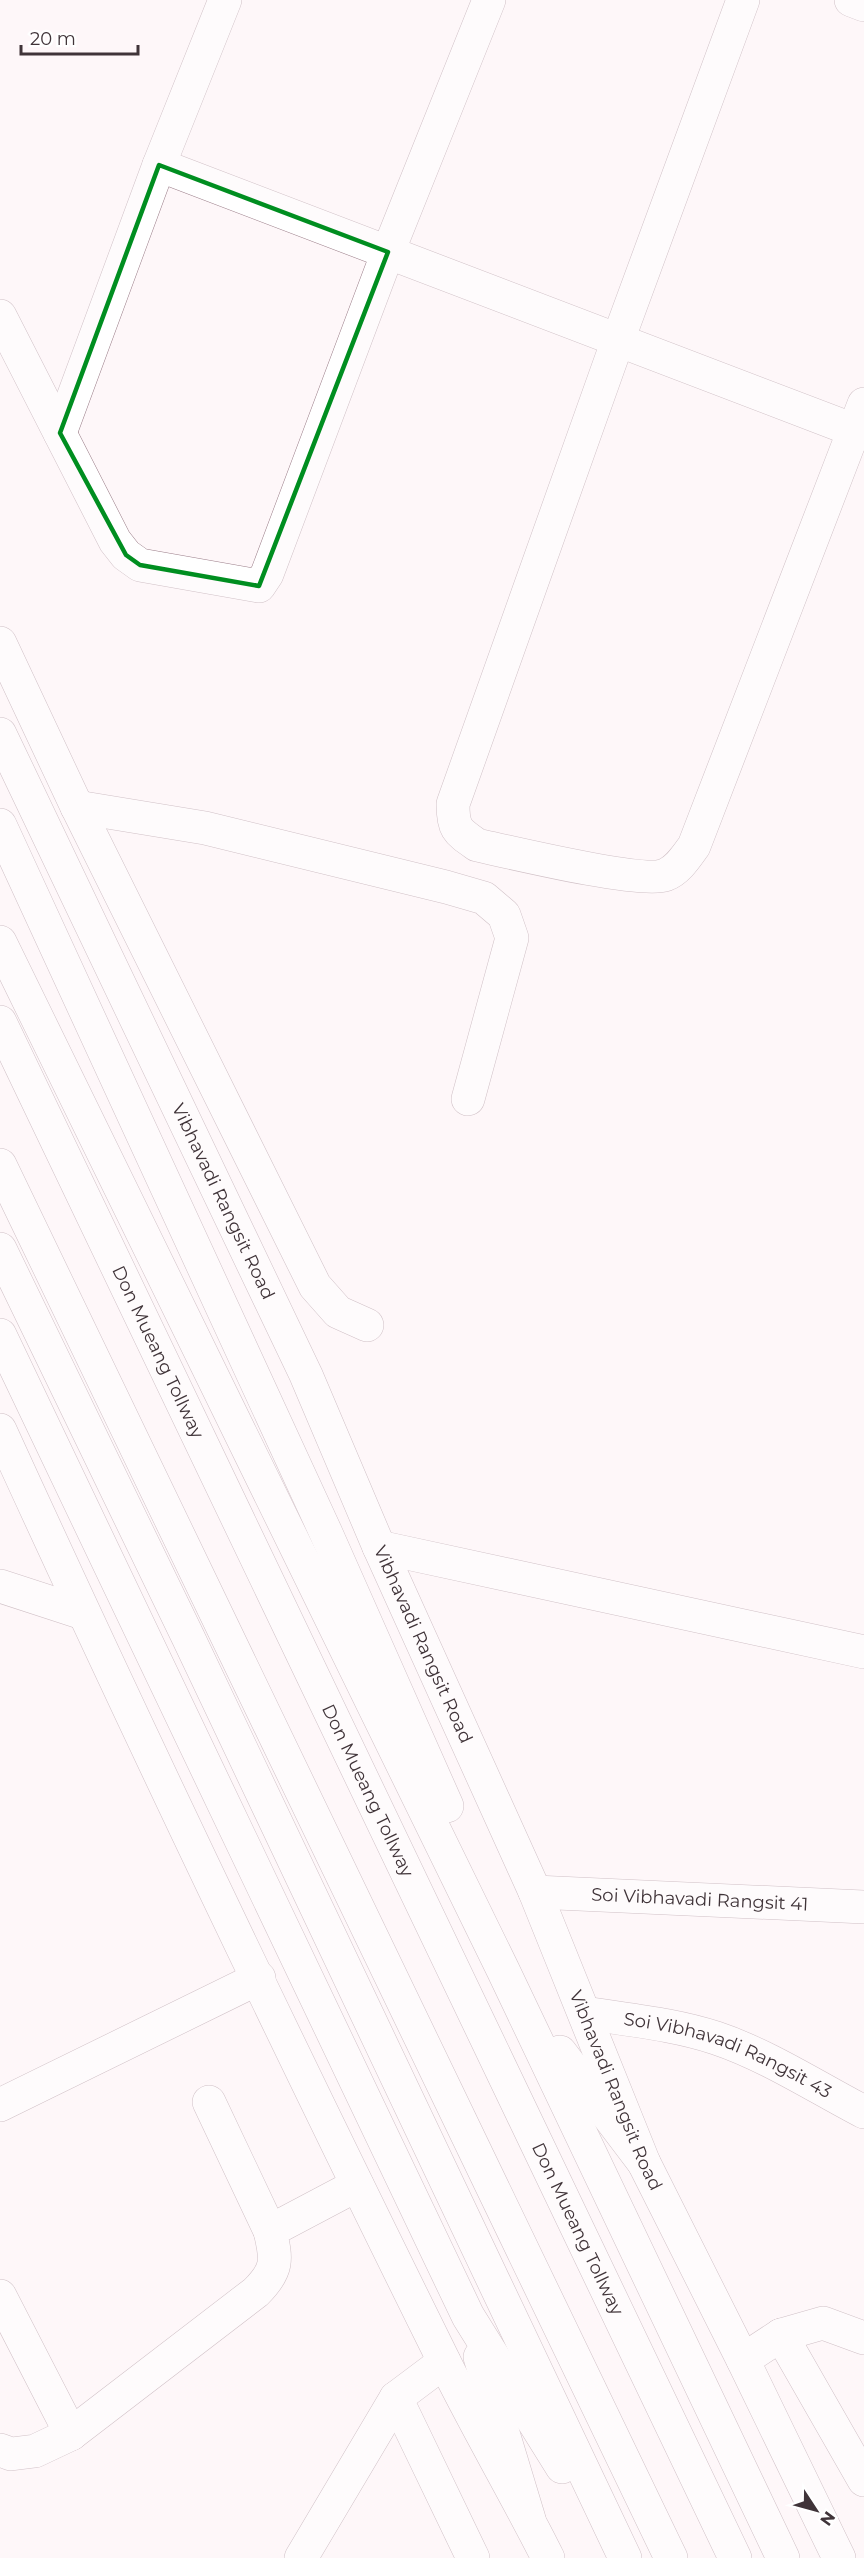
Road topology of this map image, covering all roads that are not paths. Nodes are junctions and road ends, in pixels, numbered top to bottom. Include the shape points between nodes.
1 (225, 0) edge
2 (489, 0) edge
3 (743, 0) edge
4 (851, 0) edge
5 (864, 5) edge
6 (159, 165) junction
7 (388, 252) junction
8 (0, 316) edge
9 (618, 340) junction
10 (861, 423) edge
11 (60, 433) junction
12 (0, 643) edge
13 (0, 734) edge
14 (77, 807) junction
15 (0, 825) edge
16 (0, 942) edge
17 (0, 1022) edge
18 (468, 1099) dead end
19 (0, 1166) edge
20 (0, 1249) edge
21 (367, 1325) dead end
22 (0, 1335) edge
23 (0, 1430) edge
24 (380, 1547) junction
25 (0, 1586) edge
26 (83, 1613) junction
27 (864, 1652) edge
28 (535, 1892) junction
29 (864, 1907) edge
30 (259, 1978) junction
31 (585, 2013) junction
32 (209, 2102) dead end
33 (0, 2105) edge
34 (864, 2112) edge
35 (644, 2163) junction
36 (357, 2185) junction
37 (270, 2231) junction
38 (0, 2296) edge
39 (468, 2316) junction
40 (781, 2335) junction
41 (864, 2338) edge
42 (743, 2360) junction
43 (444, 2362) junction
44 (396, 2398) junction
45 (71, 2434) junction
46 (0, 2450) edge
47 (864, 2480) edge
48 (529, 2519) junction
49 (301, 2558) edge
50 (473, 2558) edge
51 (548, 2558) edge
52 (619, 2558) edge
53 (625, 2558) edge
54 (671, 2558) edge
55 (735, 2558) edge
56 (783, 2558) edge
57 (839, 2558) edge

1 - 6 main road
2 - 7 main road
3 - 9 main road
4 - 5 main road
6 - 7 main road
6 - 11 main road
7 - 9 main road
7 - 11 main road via 267,574 259,586 140,565 126,555 114,541
8 - 11 main road
9 - 10 main road
9 - 10 main road via 453,804 453,823 459,833 477,845 633,876 664,876 680,864 693,846
12 - 14 main road
13 - 24 main road, Vibhavadi Rangsit Road via 306,1375
14 - 18 main road via 205,828 484,898 504,915 512,938
14 - 21 main road via 315,1287 338,1312
15 - 35 main road via 326,1533 553,2042
16 - 56 main road via 503,1970
17 - 55 main road, Don Mueang Tollway
19 - 54 main road
20 - 53 main road
22 - 39 main road
23 - 26 main road
24 - 27 main road
24 - 28 main road, Vibhavadi Rangsit Road
25 - 26 main road
26 - 30 main road
28 - 29 main road, Soi Vibhavadi Rangsit 41
28 - 31 main road, Vibhavadi Rangsit Road
30 - 33 main road
30 - 36 main road
31 - 34 main road, Soi Vibhavadi Rangsit 43 via 678,2028 717,2039
31 - 35 main road, Vibhavadi Rangsit Road
32 - 37 main road
35 - 42 main road, Vibhavadi Rangsit Road
36 - 37 main road
36 - 43 main road
37 - 45 main road via 276,2257 267,2280 256,2292
38 - 45 main road
39 - 48 main road
39 - 52 main road
40 - 41 main road via 823,2323
40 - 42 main road
40 - 47 main road
42 - 57 main road, Vibhavadi Rangsit Road
43 - 44 main road
43 - 48 main road
44 - 49 main road
44 - 50 main road
45 - 46 main road via 35,2451 11,2454
48 - 51 main road

